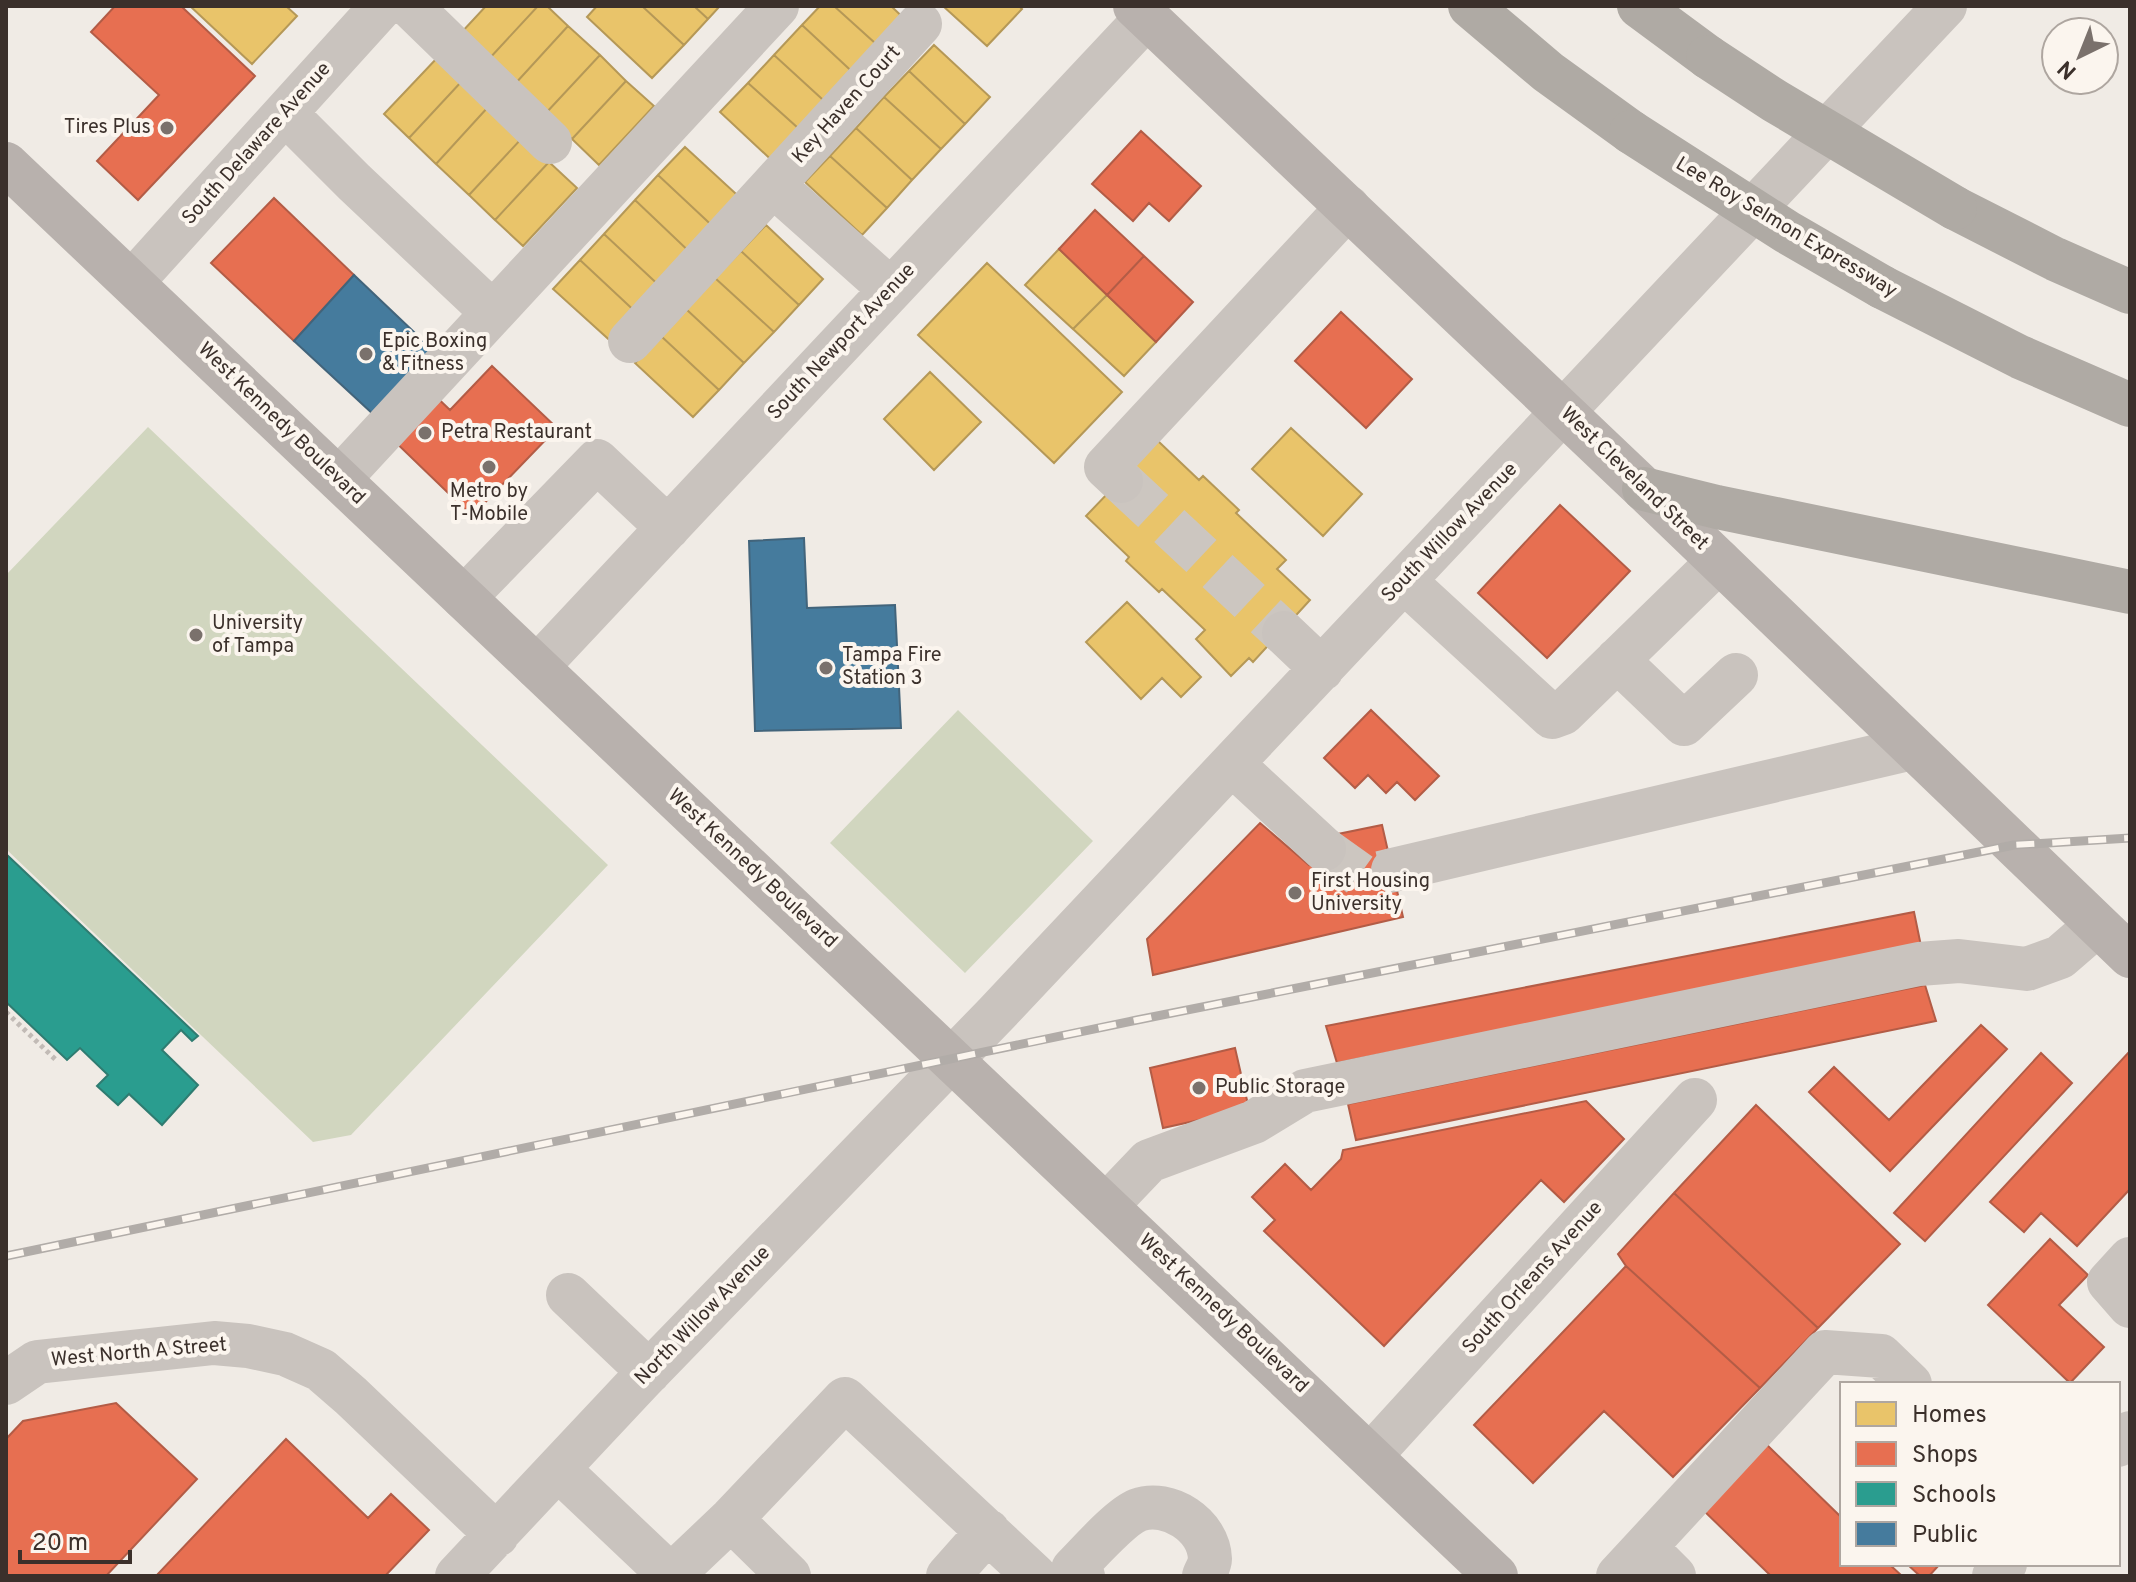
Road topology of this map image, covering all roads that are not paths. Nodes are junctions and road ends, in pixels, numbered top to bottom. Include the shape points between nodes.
1 (382, 6) edge
2 (410, 6) edge
3 (777, 6) edge
4 (1470, 6) edge
5 (1639, 6) edge
6 (1945, 6) edge
7 (1141, 12) edge
8 (920, 24) dead end
9 (285, 113) junction
10 (550, 142) dead end
11 (6, 164) edge
12 (773, 185) junction
13 (1348, 207) junction
14 (132, 282) junction
15 (891, 290) junction
16 (2130, 292) edge
17 (492, 312) junction
18 (630, 341) dead end
19 (2130, 405) edge
20 (1565, 413) junction
21 (339, 479) junction
22 (1121, 481) tunnel mouth
23 (1644, 489) junction
24 (668, 528) junction
25 (1719, 561) junction
26 (1404, 581) junction
27 (2130, 592) edge
28 (464, 598) junction
29 (1284, 633) tunnel mouth
30 (1617, 660) junction
31 (537, 667) junction
32 (1322, 669) junction
33 (1736, 675) dead end
34 (1912, 748) junction
35 (1232, 764) junction
36 (1324, 849) tunnel mouth
37 (1393, 870) tunnel mouth
38 (2097, 925) junction
39 (2130, 956) edge
40 (953, 1059) junction
41 (1695, 1100) dead end
42 (1107, 1205) junction
43 (2130, 1259) edge
44 (568, 1295) dead end
45 (2130, 1306) edge
46 (649, 1372) junction
47 (1908, 1382) edge
48 (6, 1383) edge
49 (1371, 1455) junction
50 (558, 1469) junction
51 (731, 1519) junction
52 (988, 1531) junction
53 (497, 1535) junction
54 (1646, 1566) edge
55 (1064, 1574) edge
56 (457, 1576) edge
57 (671, 1576) edge
58 (789, 1576) edge
59 (948, 1576) edge
60 (1204, 1576) edge
61 (1496, 1576) edge

1 - 9 street, South Delaware Avenue
2 - 10 street
3 - 17 street
4 - 19 highway, Lee Roy Selmon Expressway, bridge via 1631,132 1774,224 1882,287
5 - 16 highway, bridge via 1775,101 1955,208
6 - 20 street, South Willow Avenue
7 - 13 main road, West Cleveland Street
7 - 15 street, South Newport Avenue
8 - 12 street, Key Haven Court
9 - 14 street, South Delaware Avenue
9 - 17 street
11 - 14 main road, West Kennedy Boulevard
12 - 15 street
12 - 18 street, Key Haven Court
13 - 20 main road, West Cleveland Street
13 - 22 street via 1106,467
14 - 21 main road, West Kennedy Boulevard
15 - 24 street, South Newport Avenue
17 - 21 street
20 - 23 main road, West Cleveland Street
20 - 26 street, South Willow Avenue
21 - 28 main road, West Kennedy Boulevard
23 - 25 main road, West Cleveland Street
23 - 27 highway
24 - 28 street via 597,461
24 - 31 street, South Newport Avenue
25 - 30 street
25 - 34 main road, West Cleveland Street
26 - 30 street via 1552,717 1563,713
26 - 32 street, South Willow Avenue
28 - 31 main road, West Kennedy Boulevard
29 - 32 street
30 - 33 street via 1684,724
31 - 40 main road, West Kennedy Boulevard
32 - 35 street, South Willow Avenue
34 - 37 street
34 - 38 main road, West Cleveland Street
35 - 36 street
35 - 40 street, South Willow Avenue
38 - 39 main road, West Cleveland Street
38 - 42 street via 2060,957 2027,969 1959,961 1919,964 1305,1091 1254,1122 1149,1161
40 - 42 main road, West Kennedy Boulevard
40 - 46 street, North Willow Avenue
41 - 49 street, South Orleans Avenue
42 - 49 main road, West Kennedy Boulevard
43 - 45 street via 2109,1282
44 - 46 street
46 - 50 street, North Willow Avenue
47 - 54 street via 1881,1356 1825,1352
48 - 53 street, West North A Street via 37,1362 184,1346 214,1343 285,1354 321,1370
49 - 61 main road, West Kennedy Boulevard
50 - 53 street, North Willow Avenue
50 - 57 street
51 - 52 street via 845,1399
51 - 57 street
51 - 58 street
52 - 55 street
52 - 59 street
53 - 56 street, North Willow Avenue
55 - 60 street via 1137,1511 1161,1508 1183,1514 1204,1538 1210,1560

